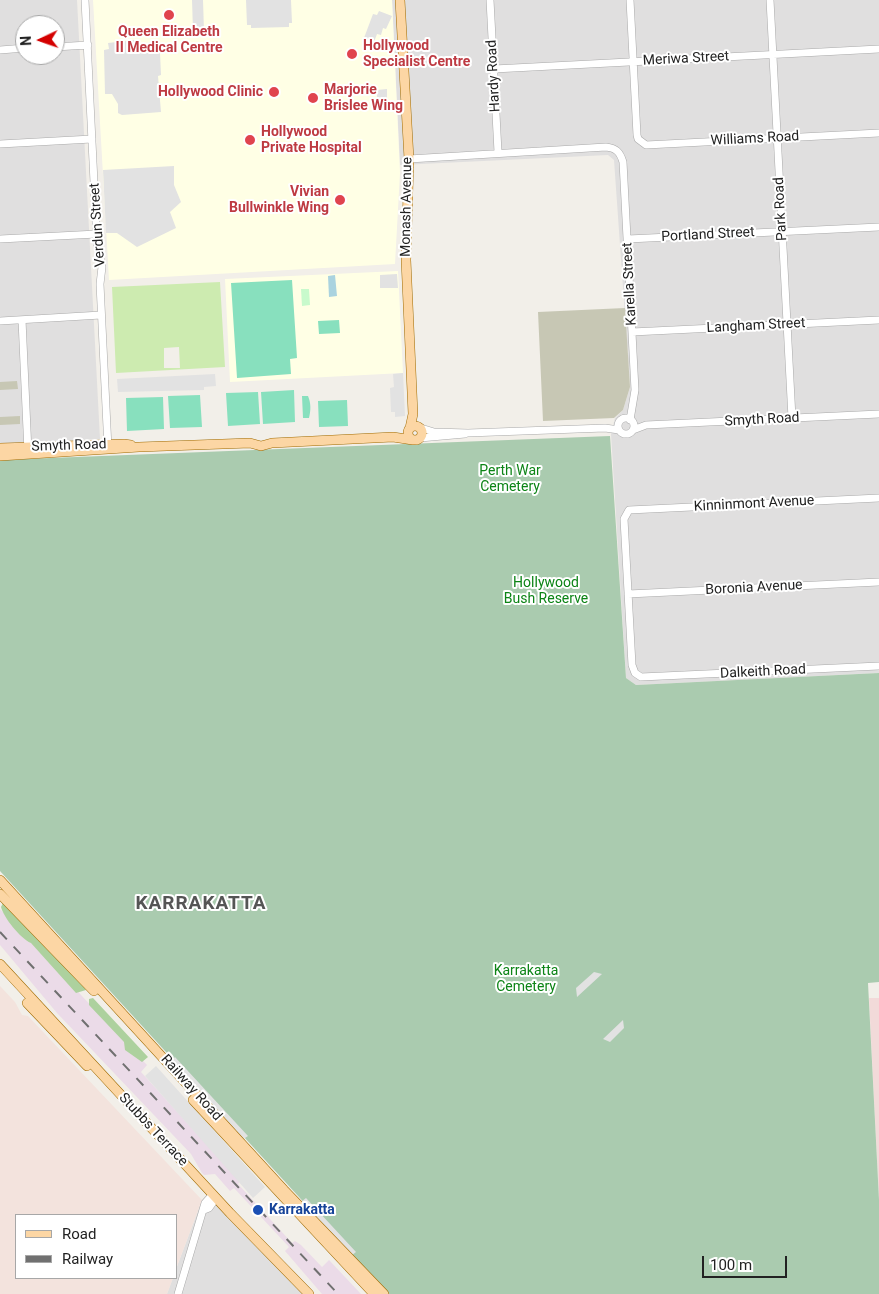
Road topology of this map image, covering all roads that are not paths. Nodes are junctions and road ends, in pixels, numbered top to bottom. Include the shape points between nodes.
1 (85, 0) edge
2 (400, 0) edge
3 (490, 0) edge
4 (630, 0) edge
5 (770, 0) edge
6 (88, 45) junction
7 (65, 46) edge
8 (15, 49) edge
9 (879, 49) edge
10 (0, 50) edge
11 (773, 55) junction
12 (633, 62) junction
13 (494, 69) junction
14 (879, 133) edge
15 (777, 138) junction
16 (92, 139) junction
17 (0, 144) edge
18 (498, 152) junction
19 (409, 159) junction
20 (879, 227) edge
21 (782, 231) junction
22 (97, 234) junction
23 (0, 239) edge
24 (628, 239) junction
25 (101, 315) junction
26 (22, 320) junction
27 (879, 320) edge
28 (0, 321) edge
29 (786, 324) junction
30 (632, 332) junction
31 (413, 414) junction
32 (879, 414) edge
33 (792, 418) junction
34 (625, 423) junction
35 (646, 425) junction
36 (420, 428) junction
37 (409, 429) junction
38 (633, 430) junction
39 (468, 433) junction
40 (393, 437) junction
41 (416, 439) junction
42 (108, 447) junction
43 (0, 448) edge
44 (28, 451) junction
45 (0, 456) edge
46 (879, 498) edge
47 (879, 582) edge
48 (628, 594) junction
49 (879, 666) edge
50 (0, 880) edge
51 (0, 894) edge
52 (0, 964) edge
53 (0, 973) edge
54 (213, 1198) junction
55 (178, 1294) edge
56 (301, 1294) edge
57 (310, 1294) edge
58 (374, 1294) edge
59 (384, 1294) edge

1 - 6 street, Verdun Street
2 - 19 main road, Monash Avenue
3 - 13 street, Hardy Road
4 - 12 street
5 - 11 street, Park Road
6 - 7 street
6 - 16 street, Verdun Street
8 - 10 street
9 - 11 street, Meriwa Street
11 - 12 street, Meriwa Street
11 - 15 street, Park Road
12 - 13 street, Meriwa Street
12 - 15 street, Williams Road via 637,135 646,145
13 - 18 street, Hardy Road
14 - 15 street, Williams Road
15 - 21 street, Park Road
16 - 17 street
16 - 22 street, Verdun Street
18 - 19 street
18 - 24 street, Karella Street via 614,148 623,162
19 - 31 main road, Monash Avenue via 406,260
20 - 21 street, Portland Street
21 - 24 street, Portland Street
21 - 29 street, Park Road
22 - 23 street
22 - 25 street, Verdun Street via 102,267
24 - 30 street, Karella Street
25 - 26 street
25 - 42 street, Verdun Street
26 - 28 street
26 - 44 street
27 - 29 street, Langham Street
29 - 30 street, Langham Street
29 - 33 street, Park Road
30 - 34 street, Karella Street via 634,390
31 - 36 main road, Monash Avenue
31 - 37 main road, Monash Avenue
32 - 33 street, Smyth Road
33 - 35 street, Smyth Road
34 - 35 street, Smyth Road
34 - 38 street
34 - 38 street via 626,434
34 - 39 street, Smyth Road via 605,428
35 - 38 street, Smyth Road
36 - 37 main road via 414,426
36 - 39 street, Smyth Road via 434,432
36 - 41 main road via 422,434
37 - 40 main road, Smyth Road
37 - 41 main road via 408,436
39 - 41 street, Smyth Road
40 - 41 main road, Smyth Road
40 - 42 main road, Smyth Road via 272,442 261,446 250,443
42 - 44 main road, Smyth Road
43 - 44 main road, Smyth Road
44 - 45 main road, Smyth Road
46 - 48 street, Kinninmont Avenue via 629,510 624,519
47 - 48 street, Boronia Avenue
48 - 49 street, Dalkeith Road via 632,665 641,677
50 - 59 main road, Railway Road
51 - 58 main road, Railway Road
52 - 54 main road, Stubbs Terrace
53 - 54 main road, Stubbs Terrace
54 - 55 street via 204,1210
54 - 56 main road, Stubbs Terrace
54 - 57 main road, Stubbs Terrace

